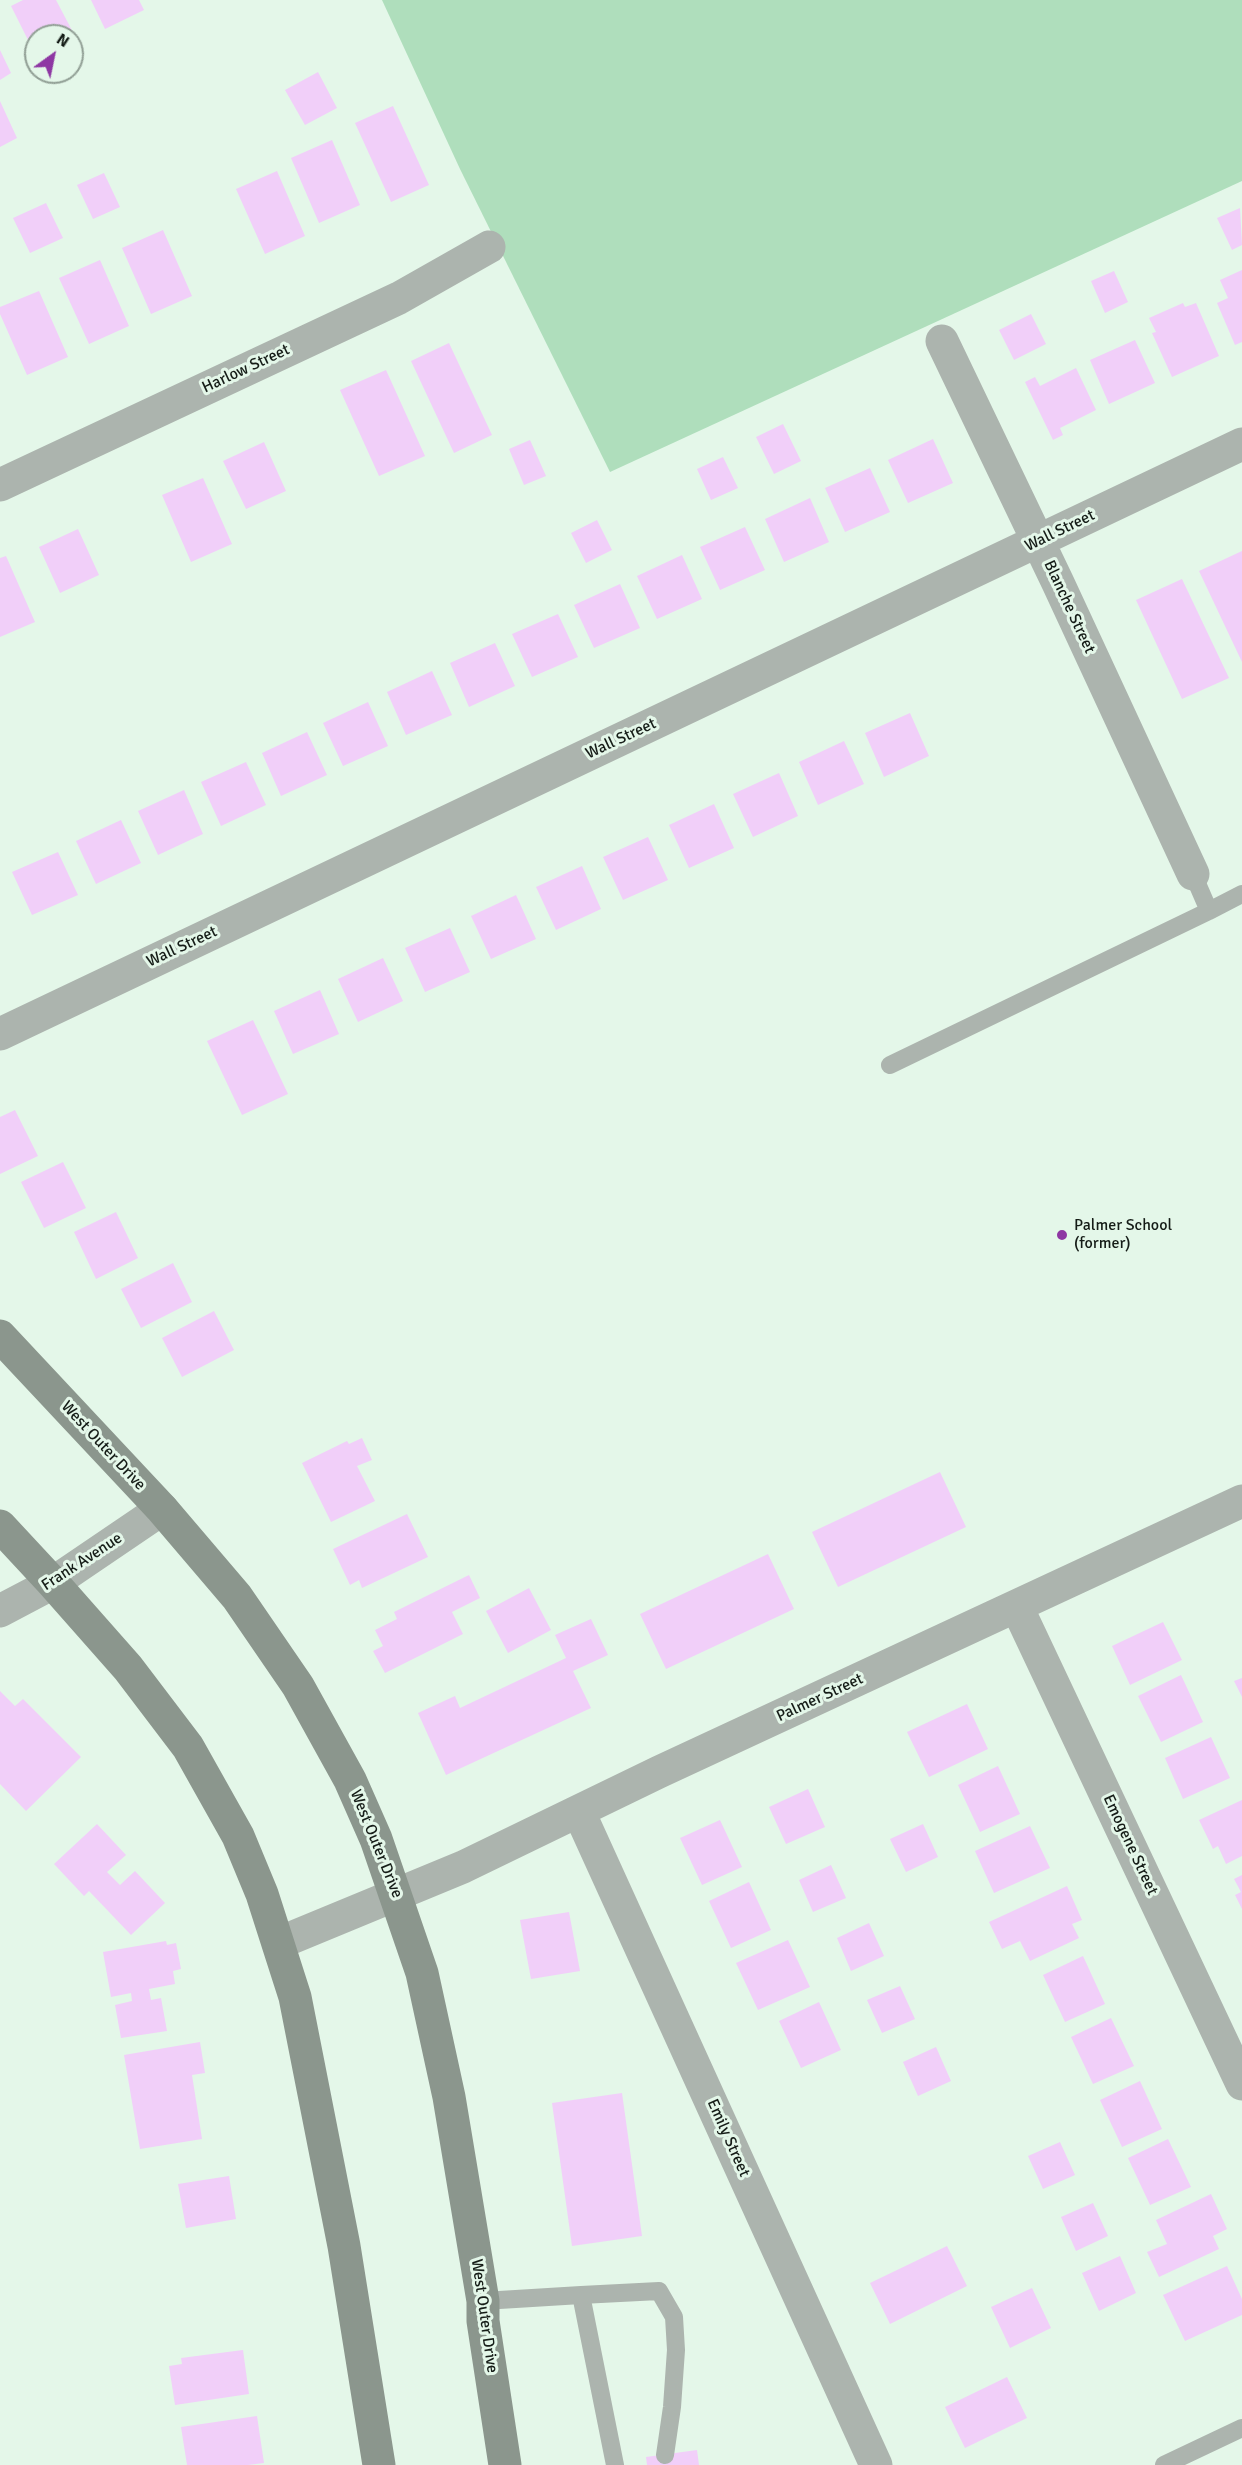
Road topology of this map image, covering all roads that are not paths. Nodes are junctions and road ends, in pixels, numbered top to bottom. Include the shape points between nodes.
1 (489, 248) dead end
2 (942, 341) dead end
3 (1242, 444) edge
4 (0, 485) edge
5 (1038, 541) junction
6 (1193, 874) joint
7 (1242, 894) edge
8 (1209, 911) junction
9 (0, 1034) edge
10 (890, 1065) dead end
11 (0, 1336) edge
12 (1242, 1501) edge
13 (162, 1509) junction
14 (0, 1526) edge
15 (53, 1583) junction
16 (1017, 1607) junction
17 (0, 1611) edge
18 (579, 1812) junction
19 (397, 1895) junction
20 (279, 1943) junction
21 (1242, 2084) edge
22 (581, 2295) junction
23 (483, 2301) junction
24 (1242, 2428) edge
25 (665, 2455) dead end
26 (379, 2465) edge
27 (505, 2465) edge
28 (615, 2465) edge
29 (876, 2465) edge
30 (1164, 2465) edge

1 - 4 street, Harlow Street via 399,298
2 - 5 street, Blanche Street
3 - 5 street, Wall Street
5 - 6 street, Blanche Street
5 - 9 street, Wall Street
6 - 8 lane
7 - 8 lane
8 - 10 lane
11 - 13 main road, West Outer Drive
12 - 16 street, Palmer Street
13 - 15 street, Frank Avenue
13 - 19 main road, West Outer Drive via 237,1597 298,1686 350,1780
14 - 15 main road
15 - 17 street, Frank Avenue
15 - 20 main road via 128,1668 188,1748 238,1836
16 - 18 street, Palmer Street
16 - 21 street, Emogene Street
18 - 19 street, Palmer Street
18 - 29 street, Emily Street
19 - 20 street, Palmer Street
19 - 23 main road, West Outer Drive via 422,1973 449,2097
20 - 26 main road via 295,1997 344,2246
22 - 23 lane
22 - 25 lane via 659,2291 674,2317 674,2384
22 - 28 lane
23 - 27 main road, West Outer Drive
24 - 30 lane

